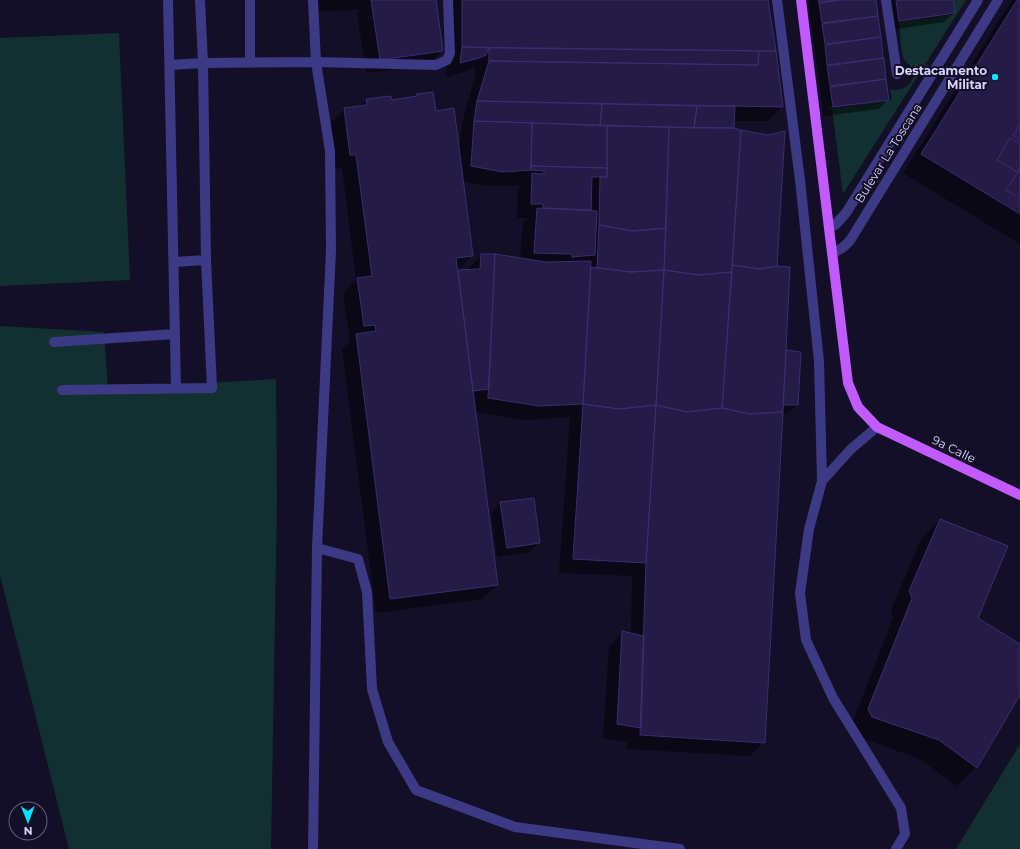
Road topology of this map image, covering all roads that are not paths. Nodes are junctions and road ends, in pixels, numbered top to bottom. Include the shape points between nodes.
1 (168, 0) edge
2 (200, 0) edge
3 (250, 0) edge
4 (313, 0) edge
5 (448, 0) edge
6 (777, 0) edge
7 (801, 0) edge
8 (886, 0) edge
9 (978, 0) edge
10 (998, 0) edge
11 (250, 62) junction
12 (316, 62) junction
13 (203, 63) junction
14 (170, 65) junction
15 (896, 74) dead end
16 (829, 227) junction
17 (832, 253) junction
18 (206, 260) junction
19 (174, 262) junction
20 (175, 334) junction
21 (54, 342) dead end
22 (176, 388) junction
23 (62, 390) dead end
24 (877, 427) junction
25 (822, 480) junction
26 (1020, 495) edge
27 (317, 548) junction
28 (313, 849) edge
29 (680, 849) edge
30 (896, 849) edge

1 - 14 street
2 - 13 street
3 - 11 street
4 - 12 street
5 - 12 street via 450,53 447,60 436,65
6 - 25 street via 800,180 819,361
7 - 16 main road
8 - 15 street
9 - 16 street, Bulevar La Toscana via 846,213 835,225
10 - 17 street, Bulevar La Toscana via 851,239 843,248
11 - 12 street
11 - 13 street
12 - 27 street via 330,151 331,242
13 - 14 street
13 - 18 street
14 - 19 street
16 - 17 main road
17 - 24 main road via 848,383 858,407
18 - 19 street
18 - 22 street via 212,388
19 - 20 street
20 - 21 street
20 - 22 street
22 - 23 street
24 - 25 street via 851,449
24 - 26 main road, 9a Calle
25 - 30 street via 809,529 800,593 806,640 833,698 901,808 905,834
27 - 28 street
27 - 29 street via 358,559 367,592 372,689 388,742 416,790 515,827

